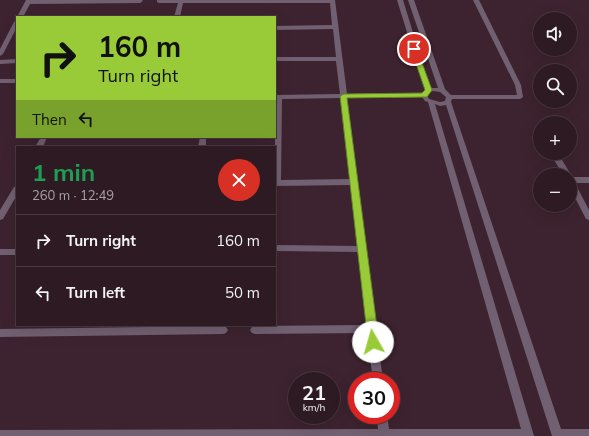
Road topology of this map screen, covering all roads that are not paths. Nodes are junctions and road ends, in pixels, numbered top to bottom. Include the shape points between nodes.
1 (332, 0) edge
2 (400, 0) edge
3 (411, 0) edge
4 (476, 0) edge
5 (28, 1) edge
6 (140, 1) dead end
7 (159, 1) dead end
8 (181, 1) edge
9 (20, 16) edge
10 (177, 16) edge
11 (335, 27) junction
12 (276, 28) edge
13 (15, 30) edge
14 (0, 54) edge
15 (276, 59) edge
16 (339, 59) junction
17 (0, 62) edge
18 (16, 62) edge
19 (0, 81) edge
20 (16, 81) edge
21 (442, 90) junction
22 (426, 93) junction
23 (344, 96) junction
24 (277, 97) edge
25 (449, 99) junction
26 (431, 103) junction
27 (589, 180) edge
28 (577, 181) edge
29 (354, 182) junction
30 (276, 183) edge
31 (16, 191) edge
32 (577, 194) edge
33 (589, 217) edge
34 (0, 218) edge
35 (276, 248) edge
36 (362, 249) junction
37 (0, 252) edge
38 (16, 252) edge
39 (372, 329) junction
40 (222, 330) dead end
41 (256, 330) dead end
42 (0, 333) edge
43 (377, 372) edge
44 (383, 424) edge
45 (384, 434) junction
46 (589, 434) edge
47 (0, 435) edge
48 (529, 435) edge
49 (557, 435) edge

1 - 8 street
1 - 11 street
2 - 22 street
3 - 21 street
4 - 25 street via 518,85 520,97
5 - 6 street
5 - 9 street
7 - 8 street
8 - 10 street
11 - 12 street
11 - 16 street
13 - 14 street
15 - 16 street
16 - 23 street
17 - 18 street
19 - 20 street
21 - 22 street
21 - 25 street
22 - 23 street
22 - 26 street via 427,100
23 - 24 street
23 - 29 street
24 - 30 street
25 - 26 street via 440,104
25 - 49 street
26 - 48 street
27 - 28 street
29 - 30 street
29 - 36 street
31 - 34 street
32 - 33 street
35 - 36 street
36 - 39 street
37 - 38 street
39 - 41 street
39 - 43 street
40 - 42 street
44 - 45 street
45 - 47 street
45 - 48 street
46 - 49 street

